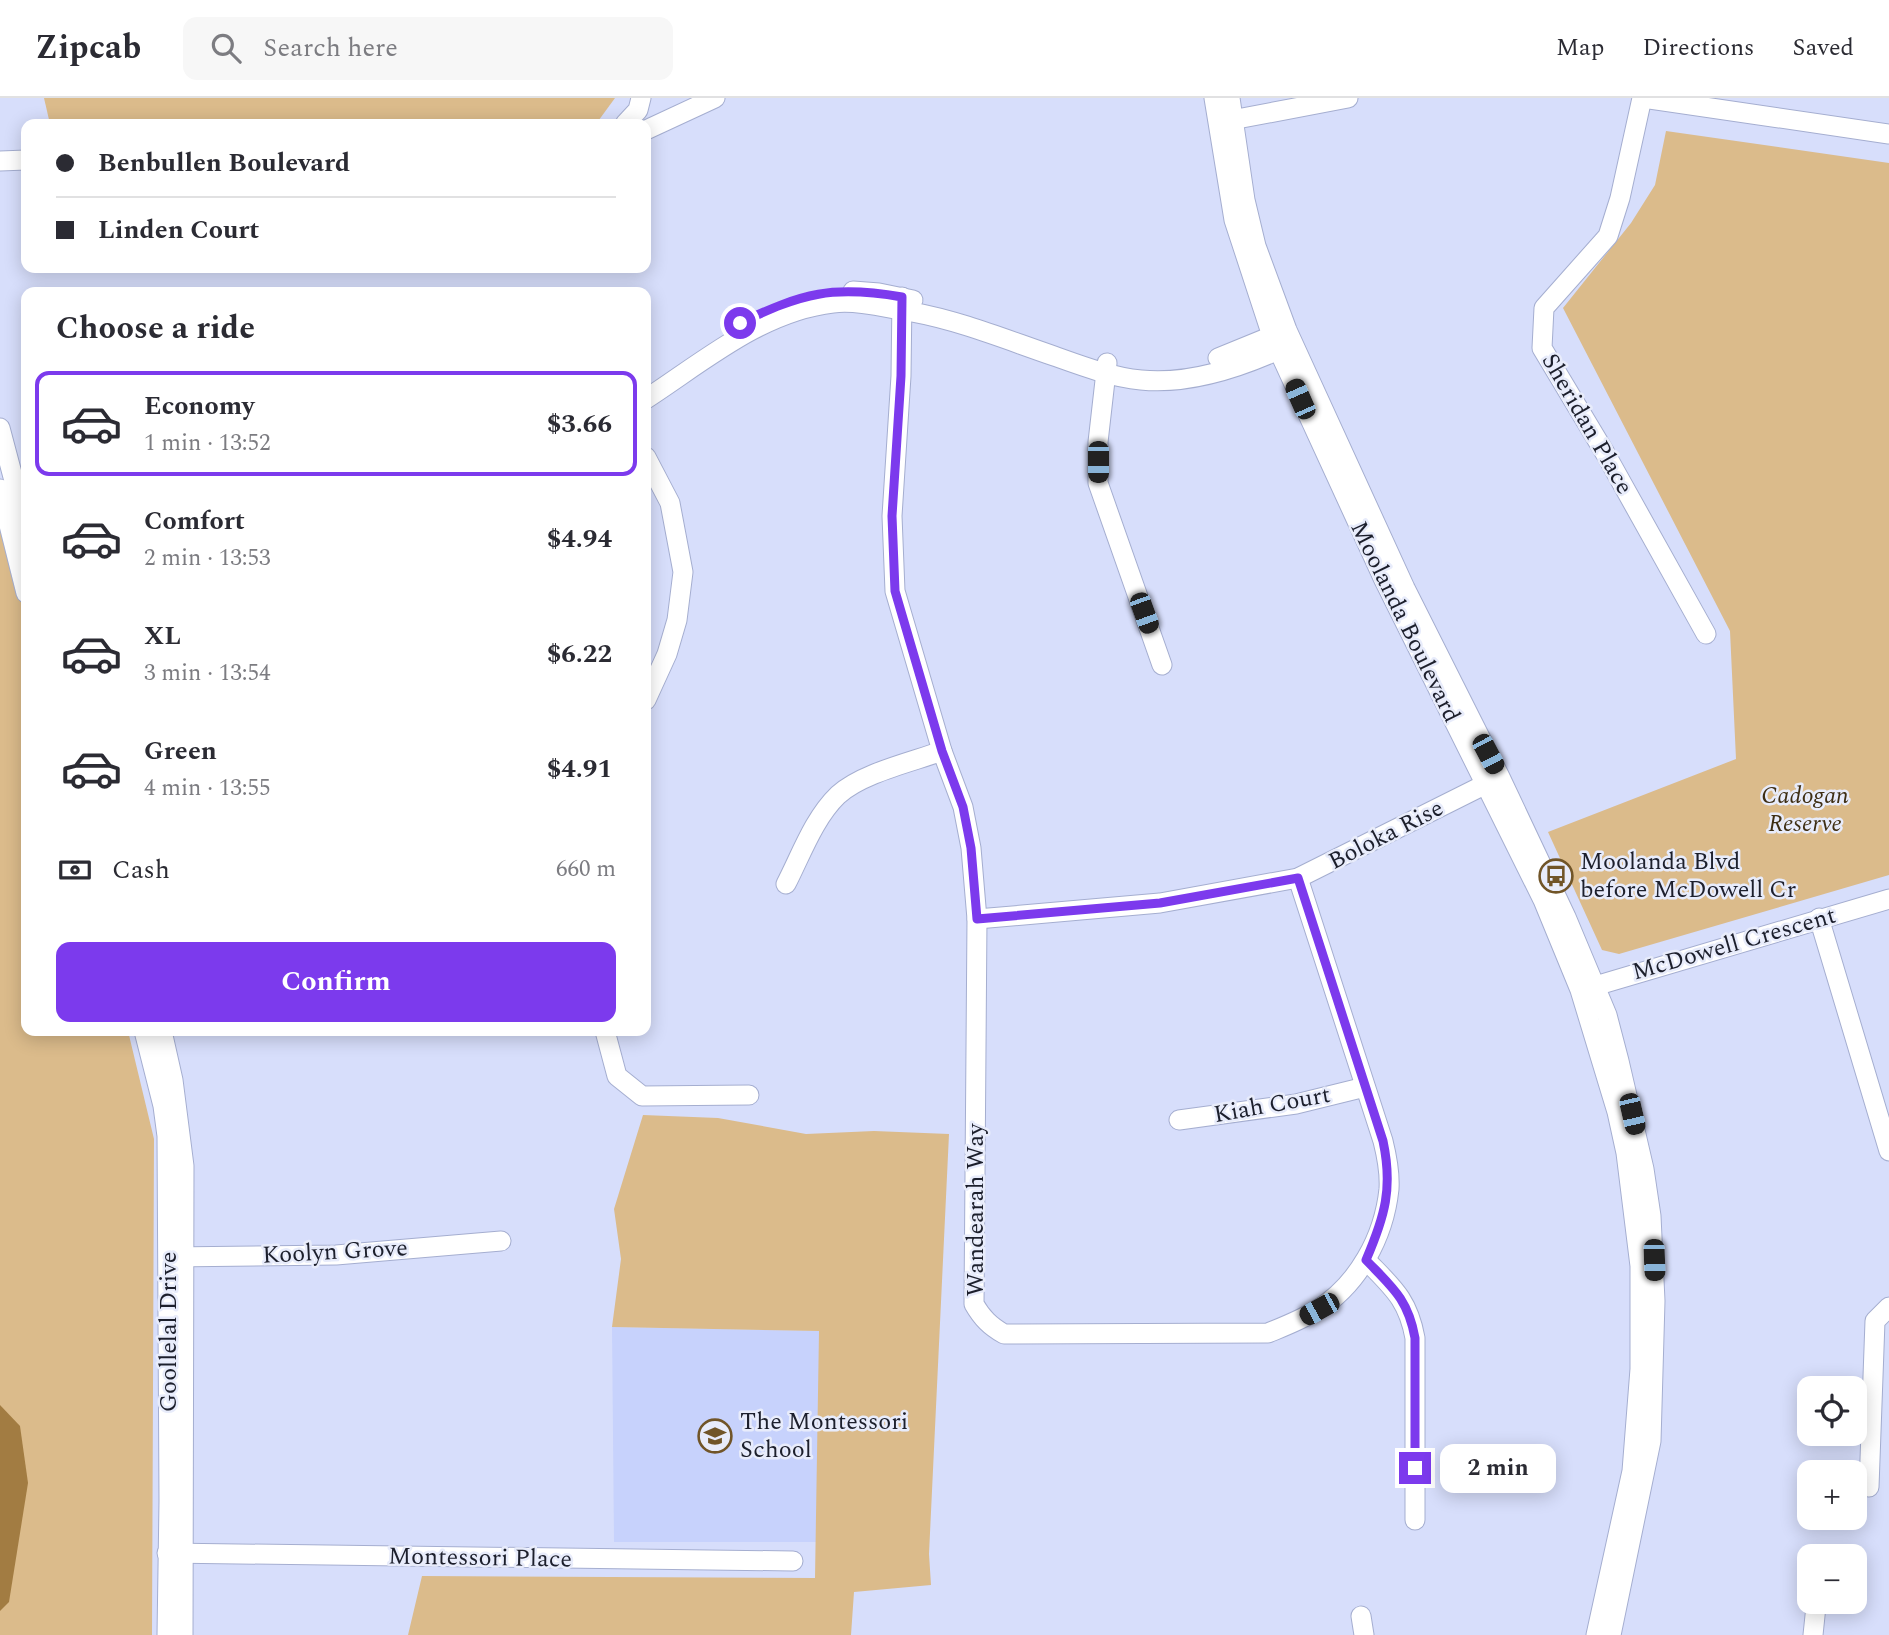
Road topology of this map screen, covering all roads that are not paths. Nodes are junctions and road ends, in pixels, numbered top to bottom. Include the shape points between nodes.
1 (640, 98) edge
2 (715, 98) edge
3 (1214, 98) edge
4 (1230, 98) edge
5 (1348, 98) edge
6 (1643, 98) edge
7 (630, 119) edge
8 (1224, 121) junction
9 (651, 128) edge
10 (1889, 134) edge
11 (21, 160) edge
12 (0, 161) edge
13 (902, 304) junction
14 (1283, 340) junction
15 (1106, 367) junction
16 (651, 383) edge
17 (651, 396) edge
18 (0, 428) edge
19 (651, 467) edge
20 (0, 489) edge
21 (21, 537) edge
22 (21, 540) edge
23 (1706, 634) dead end
24 (1162, 665) dead end
25 (651, 689) edge
26 (942, 751) junction
27 (1493, 780) junction
28 (1298, 878) junction
29 (786, 884) dead end
30 (1889, 899) edge
31 (1819, 918) junction
32 (977, 919) junction
33 (1588, 988) junction
34 (145, 1036) edge
35 (163, 1036) edge
36 (606, 1036) edge
37 (1365, 1087) junction
38 (748, 1095) dead end
39 (1881, 1095) edge
40 (1178, 1120) dead end
41 (1889, 1151) edge
42 (501, 1241) dead end
43 (176, 1257) junction
44 (1366, 1260) junction
45 (1889, 1307) edge
46 (1869, 1487) dead end
47 (1415, 1520) dead end
48 (175, 1554) junction
49 (793, 1561) dead end
50 (1814, 1614) edge
51 (167, 1635) edge
52 (183, 1635) edge
53 (1596, 1635) edge
54 (1611, 1635) edge
55 (1813, 1635) edge

1 - 7 street via 638,110
2 - 9 street
3 - 8 street, Moolanda Boulevard
4 - 8 street, Moolanda Boulevard
5 - 8 street
6 - 10 street
6 - 23 street, Sheridan Place via 1608,236 1544,308 1542,348
8 - 14 street, Moolanda Boulevard via 1234,220
11 - 12 street
13 - 15 street via 1002,325
13 - 16 street via 847,291 794,299 740,323
13 - 17 street via 835,302 771,321 732,341
13 - 26 street, Wandearah Way via 892,516 895,591
14 - 15 street via 1221,370 1176,380 1139,380
14 - 27 street, Moolanda Boulevard via 1357,524
15 - 24 street via 1098,483
18 - 21 street
19 - 25 street via 670,503 683,572 677,620
20 - 22 street
26 - 29 street via 868,778 839,795 819,821
26 - 32 street, Wandearah Way via 963,807
27 - 28 street, Boloka Rise
27 - 33 street, Moolanda Boulevard via 1535,881
28 - 32 street, Boloka Rise via 1160,903
28 - 37 street, Wandearah Way
30 - 31 street, McDowell Crescent
31 - 33 street, McDowell Crescent
31 - 39 street
32 - 44 street, Wandearah Way via 974,1304 992,1327 1004,1334 1268,1333 1319,1309
33 - 53 street, Moolanda Boulevard via 1626,1153 1640,1266 1640,1369 1632,1471
33 - 54 street, Moolanda Boulevard via 1606,1014 1644,1169 1655,1301 1651,1441
34 - 43 street, Goollelal Drive via 163,1106
35 - 43 street, Goollelal Drive via 184,1166
36 - 38 street via 617,1076 642,1096
37 - 40 street, Kiah Court via 1296,1104
37 - 44 street, Wandearah Way via 1383,1141 1388,1178 1382,1219
39 - 41 street
42 - 43 street, Koolyn Grove via 336,1255
43 - 48 street, Goollelal Drive
44 - 47 street via 1401,1297 1415,1338
45 - 46 street via 1875,1321
48 - 49 street, Montessori Place
48 - 51 street, Goollelal Drive
48 - 52 street, Goollelal Drive
50 - 55 street

